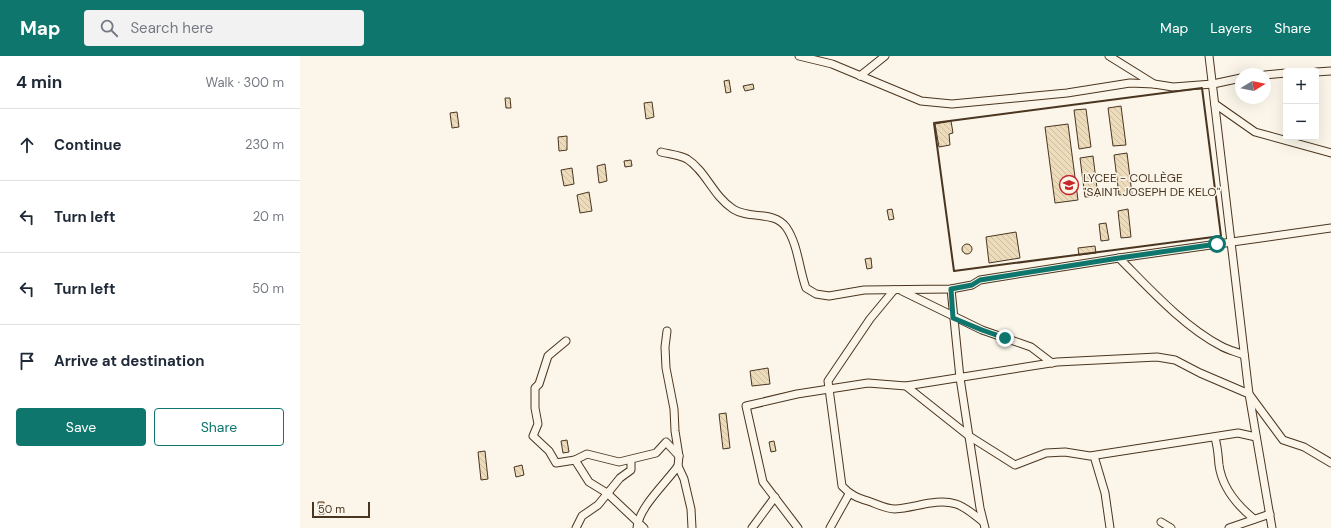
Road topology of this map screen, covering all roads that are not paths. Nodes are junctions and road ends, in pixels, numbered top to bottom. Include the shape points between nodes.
1 (799, 56) edge
2 (885, 56) edge
3 (1109, 56) edge
4 (1210, 56) edge
5 (1331, 71) edge
6 (1319, 72) edge
7 (1283, 73) edge
8 (1271, 74) edge
9 (860, 76) junction
10 (1235, 79) edge
11 (1154, 84) junction
12 (1213, 84) junction
13 (1215, 104) junction
14 (661, 152) dead end
15 (1331, 153) edge
16 (1331, 228) edge
17 (1231, 242) junction
18 (1119, 258) junction
19 (951, 289) junction
20 (897, 290) junction
21 (953, 318) junction
22 (667, 331) dead end
23 (566, 341) dead end
24 (1244, 355) junction
25 (1052, 363) junction
26 (960, 378) junction
27 (906, 386) junction
28 (829, 389) junction
29 (1249, 394) junction
30 (969, 436) junction
31 (1256, 437) junction
32 (1215, 438) junction
33 (679, 456) junction
34 (1094, 456) junction
35 (575, 460) junction
36 (631, 460) junction
37 (1331, 463) edge
38 (678, 466) junction
39 (607, 493) junction
40 (849, 494) junction
41 (775, 497) junction
42 (1270, 514) junction
43 (1254, 519) junction
44 (1161, 522) dead end
45 (984, 524) edge
46 (638, 525) edge
47 (576, 528) edge
48 (644, 528) edge
49 (692, 528) edge
50 (752, 528) edge
51 (798, 528) edge
52 (830, 528) edge
53 (1110, 528) edge
54 (1170, 528) edge
55 (1229, 528) edge
56 (1272, 528) edge

1 - 9 street via 832,64
2 - 9 street
3 - 11 street
4 - 12 street
5 - 6 street
7 - 8 street
9 - 11 street via 921,102 952,104 1130,84
10 - 12 street
11 - 12 street via 1173,87
12 - 13 street
13 - 15 street via 1255,132
13 - 17 street
14 - 20 street via 686,158 697,166 708,183 733,209 749,215 776,218 785,226 792,237 806,288 816,294 829,296 864,290
16 - 17 street
17 - 18 street
17 - 24 street
18 - 19 street via 980,280 972,285
18 - 24 street via 1193,327 1222,346
19 - 20 street
19 - 21 street
20 - 21 street
20 - 28 street via 870,319 828,381
21 - 25 street via 1031,347
21 - 26 street
22 - 33 street via 666,368 672,393
23 - 35 street via 548,356 539,384 535,388 538,424 533,436 550,451 556,463
24 - 29 street
25 - 26 street
25 - 29 street via 1157,357 1175,360
26 - 27 street
26 - 30 street
27 - 28 street via 868,383
27 - 30 street
28 - 40 street via 842,486
28 - 41 street via 746,406 763,482
29 - 31 street
29 - 37 street via 1283,440 1304,446
30 - 34 street via 1015,465 1046,453 1065,452
30 - 45 street
31 - 32 street via 1238,433
31 - 42 street
32 - 34 street
32 - 43 street via 1224,480 1238,505
33 - 36 street via 666,442 656,453
33 - 38 street
34 - 53 street via 1105,493
35 - 36 street via 587,454 619,462
35 - 39 street via 589,482
36 - 39 street via 631,470
38 - 46 street via 649,501
38 - 49 street via 691,509
39 - 46 street
39 - 47 street via 598,505 582,516
40 - 45 street via 897,509 945,502 957,504 968,509
40 - 52 street
41 - 50 street
41 - 51 street
42 - 43 street
42 - 56 street
43 - 55 street
44 - 54 street
46 - 48 street

